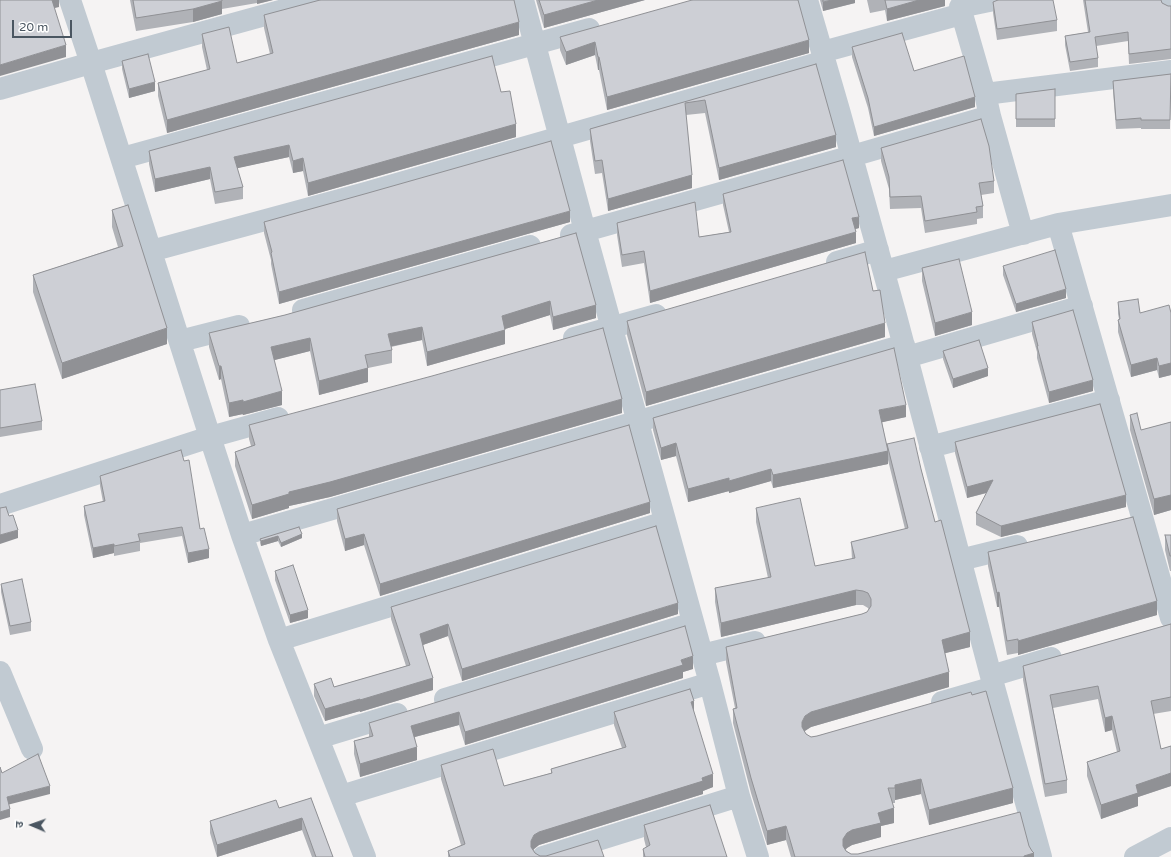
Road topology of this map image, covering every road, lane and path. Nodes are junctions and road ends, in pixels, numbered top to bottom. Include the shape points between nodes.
1 (70, 0) edge
2 (320, 0) edge
3 (523, 0) edge
4 (807, 0) edge
5 (994, 0) edge
6 (1170, 0) edge
7 (1171, 3) edge
8 (960, 7) edge
9 (610, 23) edge
10 (534, 44) junction
11 (824, 57) junction
12 (92, 63) junction
13 (1171, 71) edge
14 (0, 89) edge
15 (986, 94) junction
16 (990, 116) junction
17 (560, 137) junction
18 (852, 156) junction
19 (122, 158) junction
20 (1171, 205) edge
21 (1058, 224) junction
22 (585, 231) junction
23 (1023, 234) junction
24 (878, 250) junction
25 (151, 251) junction
26 (817, 268) edge
27 (884, 271) junction
28 (1082, 306) junction
29 (672, 310) edge
30 (282, 316) edge
31 (260, 321) edge
32 (612, 327) junction
33 (180, 341) junction
34 (558, 342) edge
35 (906, 351) junction
36 (1109, 400) junction
37 (293, 414) edge
38 (638, 422) junction
39 (210, 436) junction
40 (930, 447) junction
41 (0, 505) edge
42 (665, 522) junction
43 (242, 535) junction
44 (1036, 542) edge
45 (960, 560) junction
46 (693, 623) junction
47 (1166, 623) edge
48 (777, 637) edge
49 (279, 640) junction
50 (1073, 652) edge
51 (702, 655) junction
52 (0, 672) edge
53 (992, 681) junction
54 (710, 683) junction
55 (926, 706) edge
56 (318, 738) junction
57 (32, 749) dead end
58 (341, 796) junction
59 (739, 796) junction
60 (1171, 838) edge
61 (366, 857) edge
62 (543, 857) edge
63 (758, 857) edge
64 (1041, 857) edge
65 (1135, 857) edge

1 - 12 street
2 - 12 street
3 - 10 street
4 - 11 street
5 - 8 street
6 - 7 street
8 - 11 street
8 - 15 street
9 - 10 street
10 - 17 street
10 - 19 street
11 - 17 street
11 - 18 street
12 - 14 street
12 - 19 street
13 - 15 street
15 - 16 street
16 - 18 street
16 - 23 street
17 - 22 street
17 - 25 street
18 - 22 street
18 - 24 street
19 - 25 street
20 - 21 street
21 - 23 street
21 - 28 street
22 - 30 street
22 - 32 street
23 - 27 street
24 - 26 street
24 - 27 street
25 - 33 street
27 - 35 street
28 - 35 street
28 - 36 street
29 - 32 street
31 - 33 street
32 - 34 street
32 - 38 street
33 - 39 street
35 - 38 street
35 - 40 street
36 - 40 street
36 - 47 street via 1134,518
37 - 39 street
38 - 42 street
38 - 43 street
39 - 41 street
39 - 43 street
40 - 45 street
42 - 46 street
42 - 49 street
43 - 49 street
44 - 45 street
45 - 53 street
46 - 51 street
46 - 56 street
48 - 51 street
49 - 56 street
50 - 53 street
51 - 54 street
52 - 57 street
53 - 55 street
53 - 64 street via 1021,814
54 - 58 street
54 - 59 street
56 - 58 street
58 - 61 street
59 - 62 street
59 - 63 street
60 - 65 street

